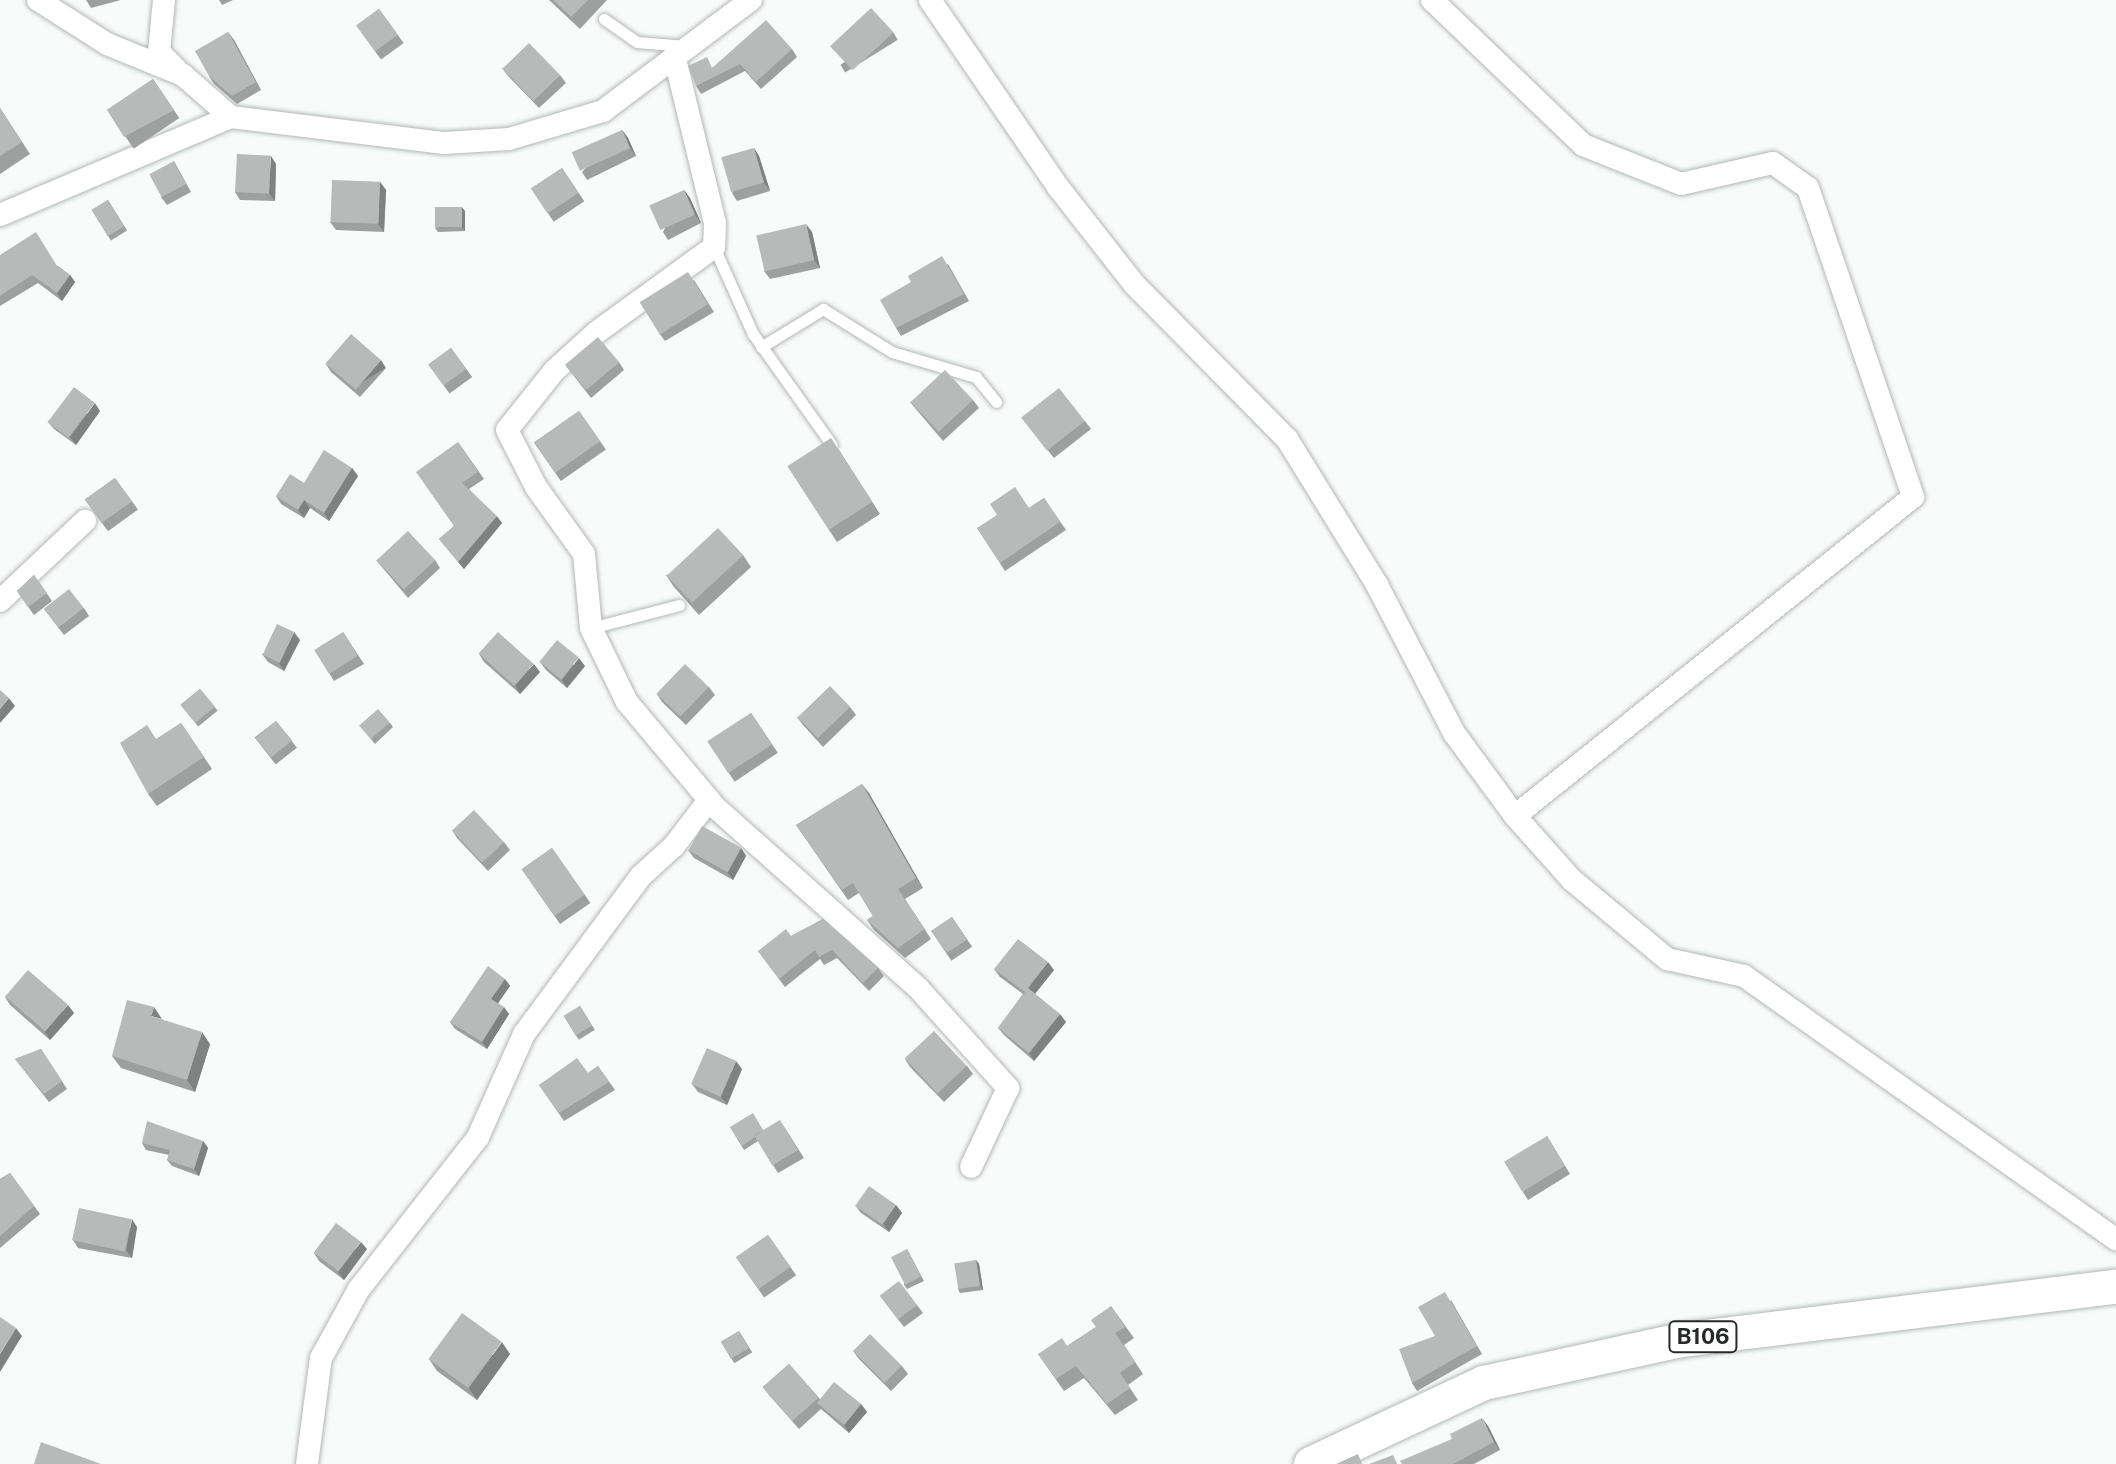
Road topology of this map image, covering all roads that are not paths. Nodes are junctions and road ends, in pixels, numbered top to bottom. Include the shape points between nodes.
1 (38, 0) edge
2 (164, 0) edge
3 (751, 0) edge
4 (930, 0) edge
5 (1432, 0) edge
6 (604, 19) dead end
7 (693, 46) junction
8 (675, 59) junction
9 (183, 75) junction
10 (231, 117) junction
11 (0, 215) edge
12 (714, 247) junction
13 (761, 347) junction
14 (996, 402) dead end
15 (832, 445) edge
16 (85, 521) dead end
17 (0, 601) edge
18 (679, 605) edge
19 (591, 628) junction
20 (709, 800) junction
21 (1515, 816) junction
22 (971, 1167) dead end
23 (2116, 1239) edge
24 (2116, 1287) edge
25 (307, 1464) edge
26 (1311, 1464) edge

1 - 9 street via 107,44
2 - 9 street via 159,52
3 - 7 street
4 - 21 street via 1058,187 1134,284 1287,439 1377,585 1454,733
5 - 21 street via 1583,145 1681,184 1773,163 1808,188 1913,497
6 - 7 lane via 637,42
7 - 8 street
8 - 10 street via 603,111 509,139 444,143
8 - 12 street via 715,223
9 - 10 street
10 - 11 street
12 - 13 lane
12 - 19 street via 597,332 507,430 517,454 584,554
13 - 14 lane via 823,309 892,352 976,377
13 - 15 lane
16 - 17 street
18 - 19 lane
19 - 20 street via 627,702
20 - 22 street via 918,988 1008,1088
20 - 25 street via 674,846 641,876 524,1034 478,1137 359,1289 321,1358
21 - 23 street via 1572,880 1667,959 1744,976
24 - 26 main road, B106 via 1682,1340 1499,1379

